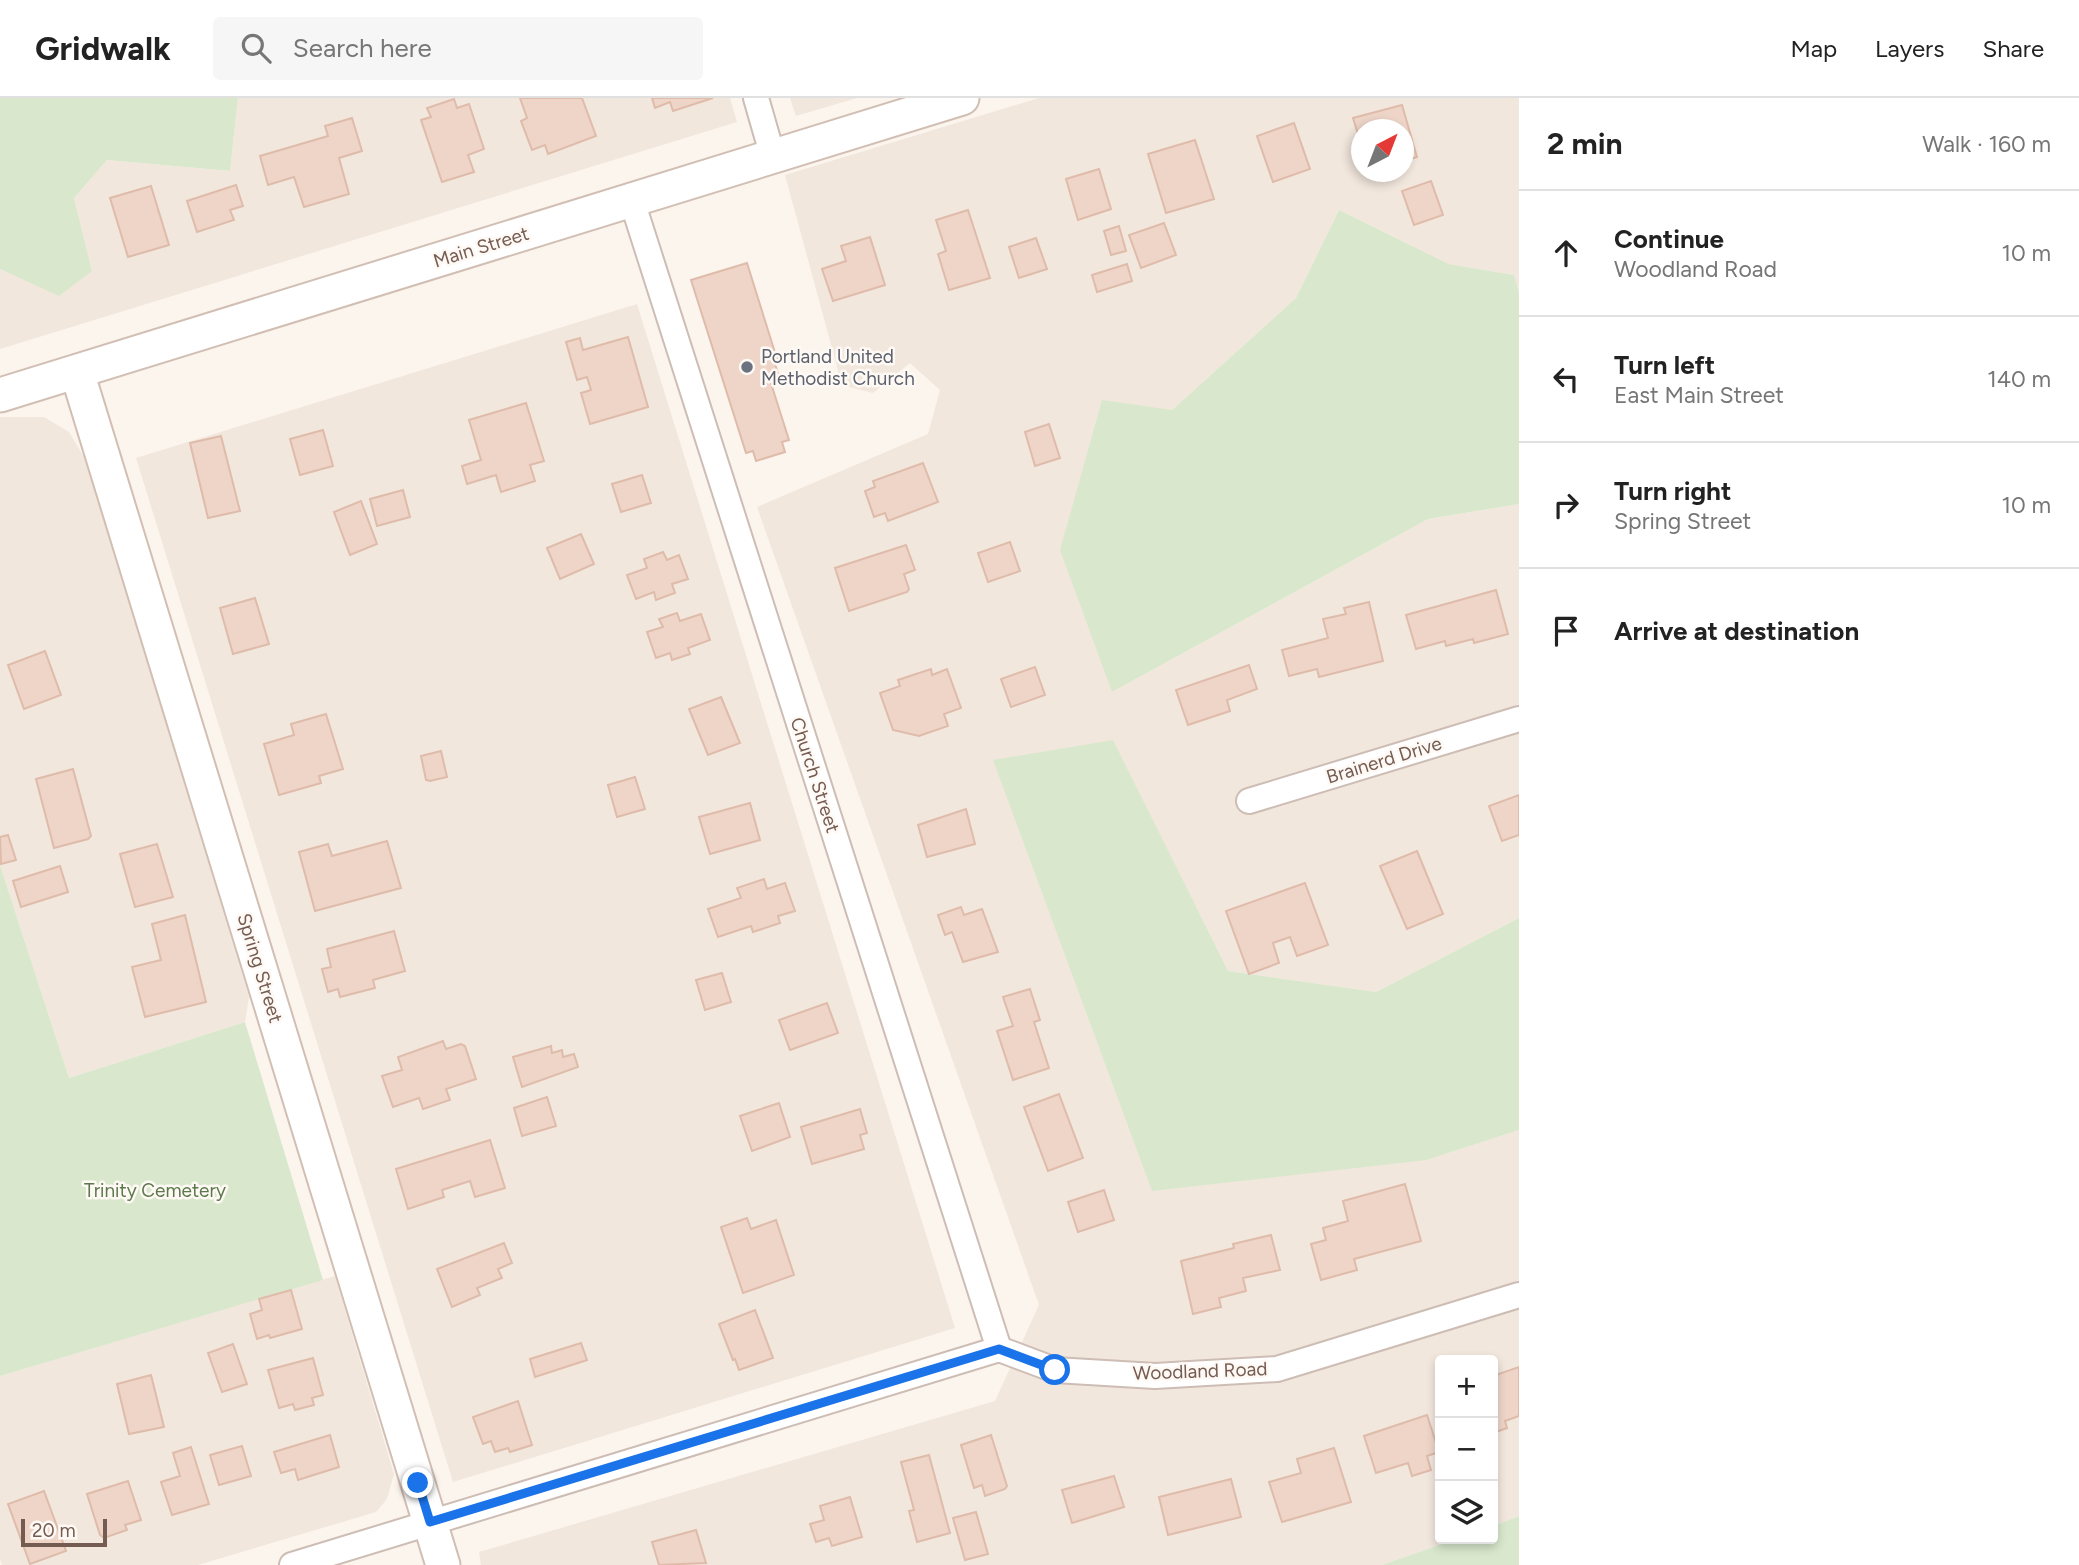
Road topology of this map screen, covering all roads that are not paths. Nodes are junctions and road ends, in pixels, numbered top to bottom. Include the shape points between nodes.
1 (756, 98) edge
2 (962, 98) edge
3 (773, 157) junction
4 (632, 201) junction
5 (77, 372) junction
6 (0, 395) edge
7 (1519, 719) edge
8 (1249, 801) dead end
9 (1519, 1294) edge
10 (999, 1349) junction
11 (430, 1522) junction
12 (292, 1565) edge
13 (443, 1565) edge

1 - 3 street
2 - 3 street, Main Street
3 - 4 street, Main Street
4 - 5 street, Main Street
4 - 10 street, Church Street
5 - 6 street, Main Street
5 - 11 street, Spring Street
7 - 8 street, Brainerd Drive
9 - 10 street, Woodland Road via 1277,1369 1155,1376 1055,1370
10 - 11 street
11 - 12 street
11 - 13 street, Spring Street

